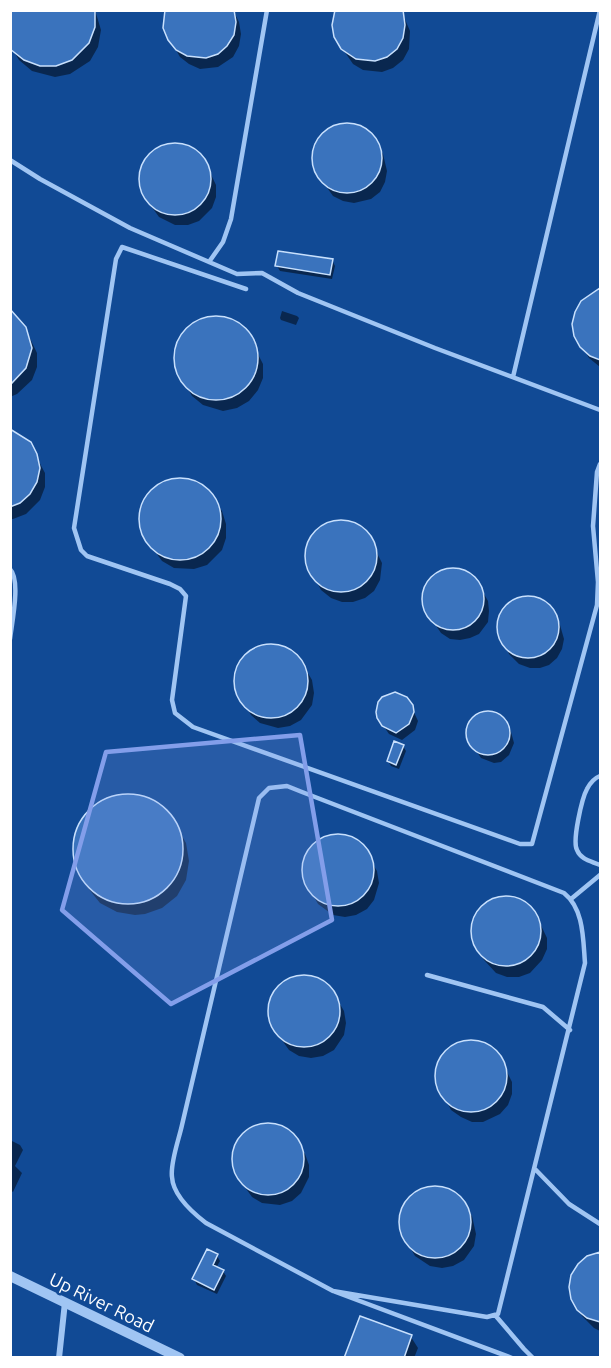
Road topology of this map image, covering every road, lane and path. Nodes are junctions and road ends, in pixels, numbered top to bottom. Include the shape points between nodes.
1 (267, 10) edge
2 (600, 10) edge
3 (10, 160) edge
4 (209, 262) junction
5 (246, 288) dead end
6 (513, 377) junction
7 (600, 410) edge
8 (600, 464) edge
9 (10, 568) edge
10 (10, 639) edge
11 (600, 776) edge
12 (600, 865) edge
13 (600, 875) edge
14 (571, 899) junction
15 (427, 975) dead end
16 (570, 1030) junction
17 (535, 1169) junction
18 (600, 1224) edge
19 (10, 1276) edge
20 (333, 1290) junction
21 (65, 1302) junction
22 (495, 1315) junction
23 (59, 1358) edge
24 (180, 1358) edge
25 (512, 1358) edge
26 (533, 1358) edge

1 - 4 lane via 231,219 223,242
2 - 6 lane
3 - 4 lane via 130,228
4 - 6 lane via 237,274 262,273 298,293
5 - 8 lane via 122,247 116,260 74,528 87,556 180,588 186,596 172,700 175,713 193,727 520,844 532,844 597,605 593,526
6 - 7 lane
9 - 10 lane via 16,583
11 - 12 lane via 586,790 574,842 583,859
13 - 14 lane
14 - 16 lane via 582,930 585,963
14 - 20 lane via 287,786 269,788 259,798 171,1175 173,1186 192,1212 206,1223
15 - 16 lane via 543,1007
16 - 17 lane
17 - 18 lane via 569,1204
17 - 22 lane
19 - 21 street, Up River Road
20 - 22 lane via 487,1317
20 - 25 lane
21 - 23 street
21 - 24 street, Up River Road
22 - 26 lane

